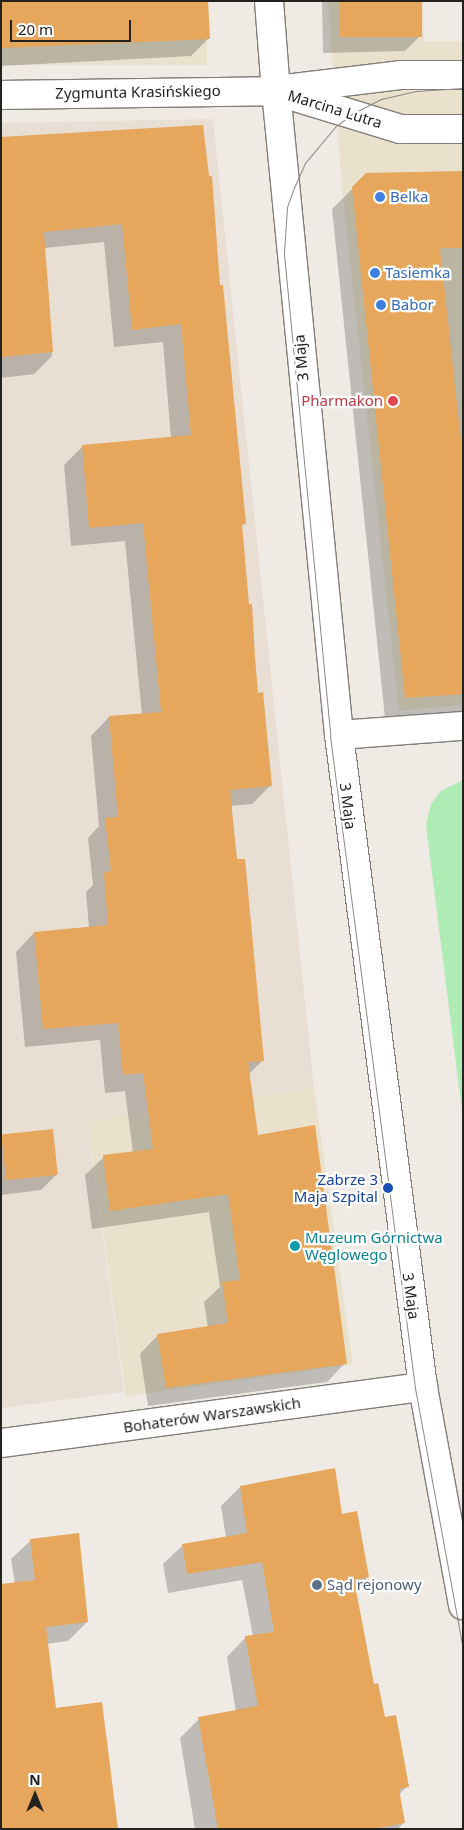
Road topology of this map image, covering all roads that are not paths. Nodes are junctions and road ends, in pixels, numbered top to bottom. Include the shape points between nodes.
1 (270, 1) edge
2 (463, 75) edge
3 (276, 91) junction
4 (1, 95) edge
5 (463, 129) edge
6 (463, 726) edge
7 (339, 735) junction
8 (423, 1387) junction
9 (1, 1443) edge
10 (463, 1605) edge

1 - 3 street, 3 Maja
2 - 3 street, Marcina Lutra via 400,75
3 - 4 street, Zygmunta Krasińskiego
3 - 5 street, Marcina Lutra via 400,129
3 - 7 street, 3 Maja
6 - 7 street
7 - 8 street, 3 Maja
8 - 9 street, Bohaterów Warszawskich
8 - 10 street, 3 Maja

